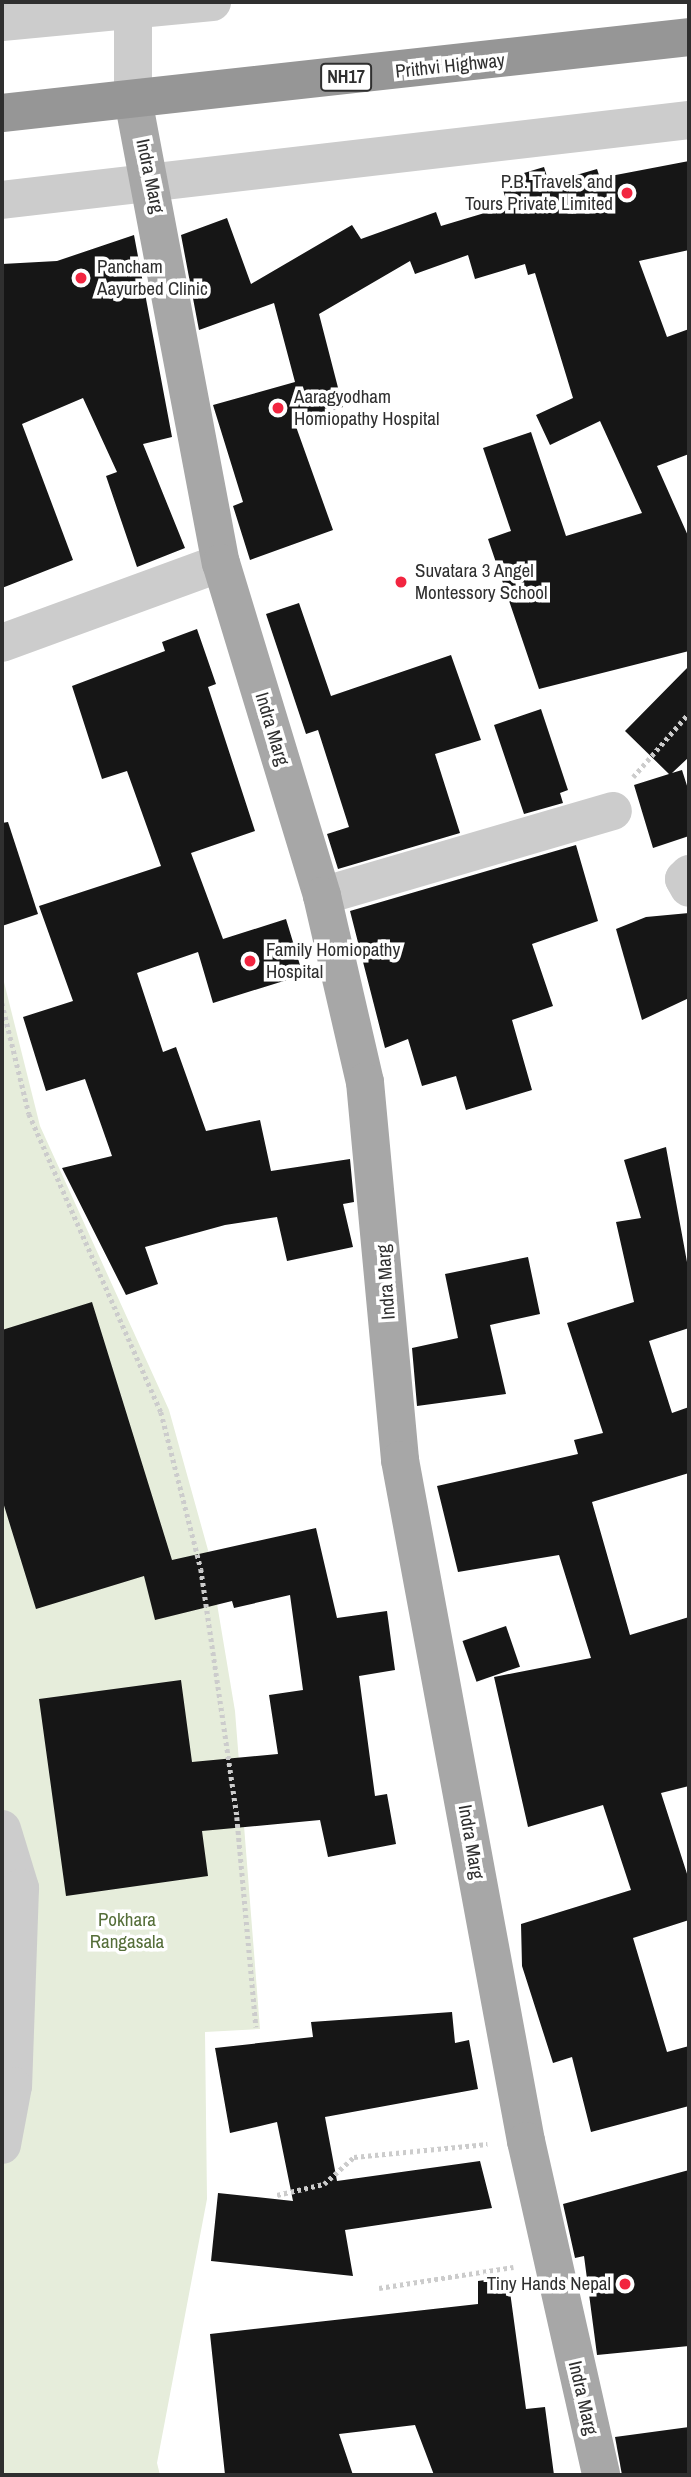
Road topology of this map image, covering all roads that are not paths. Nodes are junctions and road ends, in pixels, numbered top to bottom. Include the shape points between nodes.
1 (212, 2) edge
2 (133, 10) junction
3 (2, 22) edge
4 (689, 37) edge
5 (133, 99) junction
6 (2, 113) edge
7 (689, 120) edge
8 (151, 178) junction
9 (2, 200) edge
10 (221, 563) junction
11 (2, 643) edge
12 (613, 811) road end
13 (689, 874) edge
14 (689, 888) edge
15 (323, 896) junction
16 (2, 1829) edge
17 (2, 2146) edge
18 (601, 2475) edge

1 - 2 street
2 - 3 street
2 - 5 street
4 - 5 highway, Prithvi Highway / NH17
5 - 6 highway, Prithvi Highway / NH17
5 - 8 main road, Indra Marg
7 - 8 street
8 - 9 street
8 - 10 main road, Indra Marg
10 - 11 street
10 - 15 main road, Indra Marg
12 - 15 street
13 - 14 street via 684,879
15 - 18 main road, Indra Marg via 377,1157 400,1460 526,2141
16 - 17 street via 20,1888 13,2086

